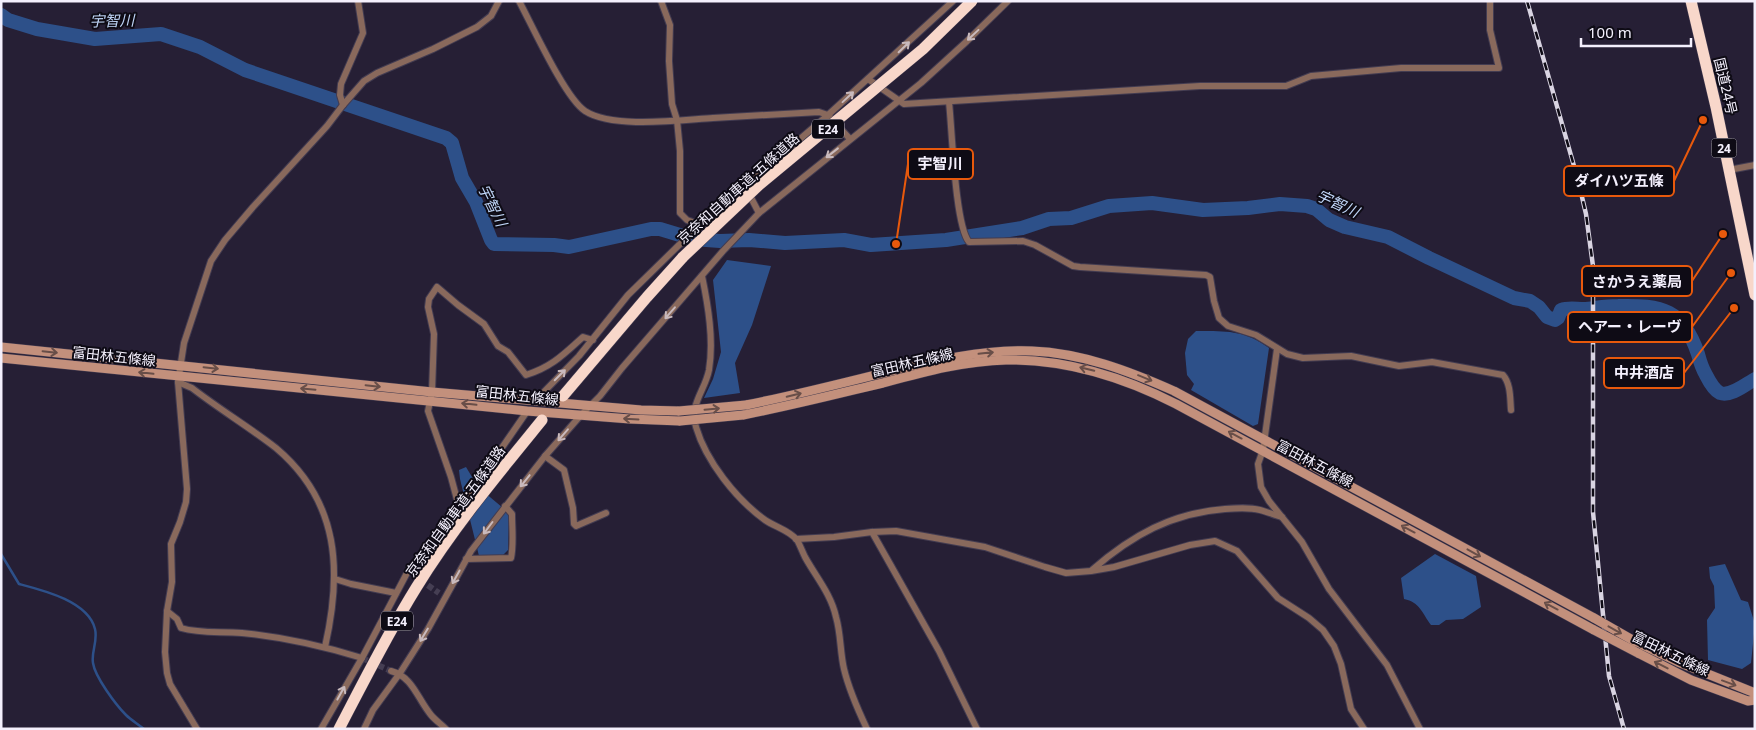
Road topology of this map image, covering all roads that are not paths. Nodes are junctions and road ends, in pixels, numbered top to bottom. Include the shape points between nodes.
1 (358, 1) edge
2 (499, 1) edge
3 (519, 1) edge
4 (661, 1) edge
5 (953, 1) edge
6 (972, 1) edge
7 (1008, 1) edge
8 (1490, 1) edge
9 (1690, 1) edge
10 (868, 79) junction
11 (897, 101) junction
12 (950, 102) junction
13 (342, 105) junction
14 (828, 115) junction
15 (676, 120) junction
16 (850, 139) junction
17 (1755, 165) edge
18 (1729, 170) junction
19 (745, 186) junction
20 (759, 213) junction
21 (701, 225) junction
22 (702, 276) junction
23 (1755, 295) edge
24 (593, 340) junction
25 (1, 347) edge
26 (1277, 349) junction
27 (1, 358) edge
28 (180, 365) junction
29 (178, 379) junction
30 (431, 396) junction
31 (564, 396) dead end
32 (534, 401) junction
33 (590, 405) junction
34 (1511, 410) dead end
35 (527, 411) junction
36 (581, 415) junction
37 (542, 420) dead end
38 (1264, 439) junction
39 (1263, 450) junction
40 (545, 456) junction
41 (483, 484) junction
42 (505, 506) junction
43 (459, 507) junction
44 (606, 513) dead end
45 (1282, 517) junction
46 (872, 532) junction
47 (796, 539) junction
48 (466, 559) junction
49 (1092, 571) junction
50 (335, 579) junction
51 (396, 593) junction
52 (167, 611) junction
53 (325, 647) junction
54 (362, 658) junction
55 (391, 671) tunnel mouth
56 (400, 673) junction
57 (1755, 693) edge
58 (1755, 700) edge
59 (198, 729) edge
60 (321, 729) edge
61 (339, 729) edge
62 (364, 729) edge
63 (446, 729) edge
64 (867, 729) edge
65 (977, 729) edge
66 (1364, 729) edge
67 (1420, 729) edge

1 - 13 street via 363,33 341,84
2 - 13 street via 490,16 477,27 377,73 364,81
3 - 15 street via 562,82 586,112 602,118 635,122
4 - 15 street via 670,25 669,61
10 -> 5 street
6 - 31 highway, 京奈和自動車道;五條道路 / E24, bridge via 923,49 759,185 683,257
7 -> 11 street via 949,58
8 - 12 street via 1490,30 1498,68 1401,68 1311,76 1286,86 1200,86
9 - 18 highway, 国道24号 / 24
10 - 11 street
14 -> 10 street
11 - 12 street via 904,104
11 - 16 street
12 - 26 street via 959,211 969,242 1023,241 1080,268 1206,275 1210,277 1219,318 1228,326 1256,335
13 - 28 street via 328,126 225,240 211,261
14 - 15 street via 819,112
14 - 16 street
14 - 19 street
15 - 21 street via 682,178 680,213 687,220
16 -> 20 street
17 - 18 street
18 - 23 highway, 国道24号 / 24
19 - 20 street
19 - 21 street
20 - 22 street
21 - 24 street via 628,295
22 -> 33 street
22 - 47 street via 711,339 709,370 694,406 695,425 712,461 734,491 752,510
24 - 30 street via 583,337 544,369 526,375 508,352 498,346 484,324 437,287 429,298 428,306 434,334
32 -> 24 street
25 -> 28 main road, 富田林五條線
26 - 34 street via 1303,358 1351,356 1399,366 1432,362 1503,375 1509,388
26 - 38 street
29 -> 27 main road, 富田林五條線
28 - 29 street
28 -> 30 main road, 富田林五條線
30 -> 29 main road, 富田林五條線
29 - 50 street via 258,435 294,466 322,508 329,530
29 - 52 street via 187,489 186,502 171,544 172,582
30 - 32 main road, 富田林五條線
35 -> 30 main road, 富田林五條線
30 - 43 street via 428,411
32 - 33 main road, 富田林五條線
32 - 35 street
33 - 36 street
33 -> 38 main road, 富田林五條線, bridge via 641,410 746,405 933,361 1005,351 1034,351 1124,370 1174,391
35 - 36 main road, 富田林五條線
35 - 41 street
39 -> 36 main road, 富田林五條線, bridge via 1130,382 1066,364 1034,361 969,363 743,415 680,421
36 -> 40 street
37 - 41 highway, 京奈和自動車道;五條道路 / E24
38 - 39 street
38 -> 57 main road, 富田林五條線, bridge via 1636,642
39 - 45 street via 1258,464 1261,487
58 -> 39 main road, 富田林五條線, bridge via 1748,701 1691,680
40 -> 42 street
40 - 44 street via 564,470 576,526
41 - 43 street
41 - 61 highway, 京奈和自動車道;五條道路 / E24 via 417,587
42 -> 48 street
42 - 48 street via 512,514 512,558
43 - 51 street
45 - 49 street via 1241,508 1193,513 1130,540
45 - 67 street via 1302,542 1329,589 1387,665
46 - 47 street
46 - 49 street via 896,531 975,545 1066,572
46 - 65 street via 939,651
47 - 64 street via 827,591 836,617 844,669
48 -> 56 street
49 - 66 street via 1190,545 1215,541 1232,547 1278,598 1323,630 1341,664 1351,709
50 - 51 street
50 - 53 street via 332,617
51 - 54 street
52 - 53 street via 177,619 181,628 194,632 241,633
52 - 59 street via 166,673
53 - 54 street
60 -> 54 street
55 - 56 street
56 - 62 street via 376,705
56 - 63 street via 410,682 431,716

